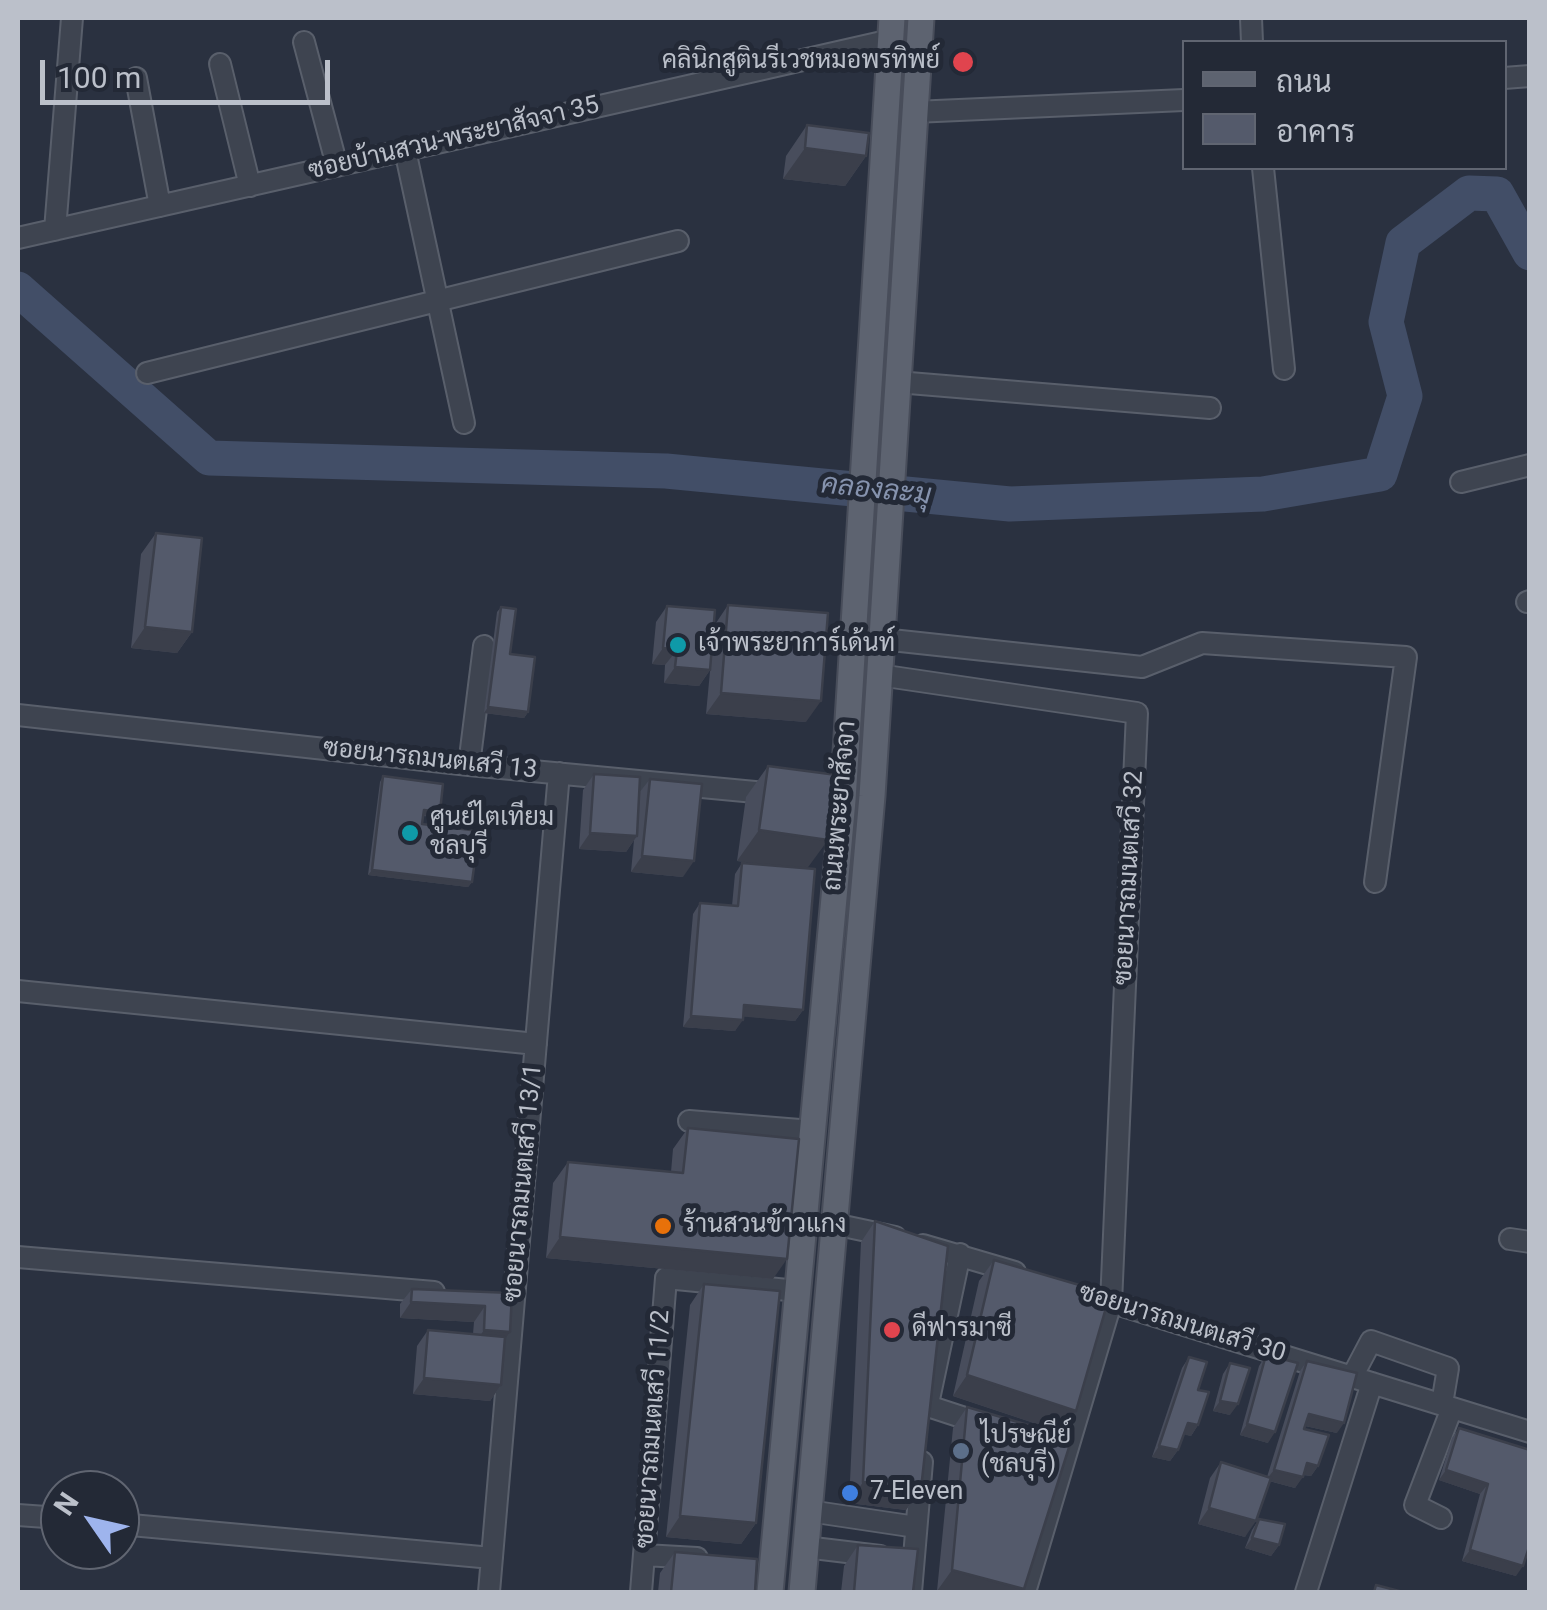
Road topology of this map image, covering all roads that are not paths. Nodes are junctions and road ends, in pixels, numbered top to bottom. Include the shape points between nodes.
1 (72, 18) edge
2 (921, 18) edge
3 (892, 29) edge
4 (304, 42) dead end
5 (220, 64) dead end
6 (136, 78) dead end
7 (1182, 100) edge
8 (914, 112) junction
9 (404, 150) junction
10 (336, 166) junction
11 (1263, 170) edge
12 (250, 186) junction
13 (160, 206) junction
14 (55, 230) junction
15 (18, 238) edge
16 (678, 240) dead end
17 (438, 300) junction
18 (1284, 370) dead end
19 (147, 373) dead end
20 (897, 382) junction
21 (1210, 408) dead end
22 (464, 423) dead end
23 (1530, 464) edge
24 (1461, 482) dead end
25 (882, 639) junction
26 (484, 646) dead end
27 (880, 675) junction
28 (18, 715) edge
29 (469, 765) junction
30 (559, 773) junction
31 (824, 798) junction
32 (1374, 882) dead end
33 (18, 991) edge
34 (536, 1044) junction
35 (689, 1122) dead end
36 (812, 1131) junction
37 (834, 1224) junction
38 (960, 1254) junction
39 (18, 1257) edge
40 (1035, 1278) edge
41 (1073, 1290) edge
42 (798, 1292) junction
43 (454, 1294) edge
44 (1111, 1303) junction
45 (1362, 1380) junction
46 (1447, 1406) junction
47 (926, 1424) junction
48 (997, 1429) edge
49 (1530, 1432) edge
50 (809, 1511) junction
51 (1441, 1518) dead end
52 (140, 1526) edge
53 (916, 1526) junction
54 (805, 1547) junction
55 (644, 1555) junction
56 (492, 1558) junction
57 (912, 1559) junction
58 (718, 1560) edge
59 (489, 1592) edge
60 (641, 1592) edge
61 (770, 1592) edge
62 (802, 1592) edge
63 (911, 1592) edge
64 (1025, 1592) edge
65 (1306, 1592) edge

1 - 14 street
2 - 8 main road, ถนนพระยาสัจจา
3 - 9 street, ซอยบ้านสวน-พระยาสัจจา 35
3 - 31 main road, ถนนพระยาสัจจา via 862,503
4 - 10 street
5 - 12 street
6 - 13 street
7 - 8 street
8 - 20 main road, ถนนพระยาสัจจา
9 - 10 street, ซอยบ้านสวน-พระยาสัจจา 35
9 - 17 street
10 - 12 street, ซอยบ้านสวน-พระยาสัจจา 35
11 - 18 street
12 - 13 street, ซอยบ้านสวน-พระยาสัจจา 35
13 - 14 street, ซอยบ้านสวน-พระยาสัจจา 35
14 - 15 street, ซอยบ้านสวน-พระยาสัจจา 35
16 - 17 street
17 - 19 street
17 - 22 street
20 - 21 street
20 - 25 main road, ถนนพระยาสัจจา
23 - 24 street
25 - 27 main road, ถนนพระยาสัจจา
25 - 32 street via 1142,666 1202,643 1406,657
26 - 29 street
27 - 37 main road, ถนนพระยาสัจจา
27 - 44 street, ซอยนารถมนตเสวี 32 via 1137,713
28 - 29 street, ซอยนารถมนตเสวี 13
29 - 30 street, ซอยนารถมนตเสวี 13
30 - 31 street, ซอยนารถมนตเสวี 13
30 - 34 street, ซอยนารถมนตเสวี 13/1
31 - 36 main road, ถนนพระยาสัจจา
33 - 34 street
34 - 56 street, ซอยนารถมนตเสวี 13/1 via 504,1298
35 - 36 street
36 - 42 main road, ถนนพระยาสัจจา
37 - 38 street
37 - 50 main road, ถนนพระยาสัจจา
38 - 40 street
38 - 47 street
39 - 43 street
41 - 44 street, ซอยนารถมนตเสวี 30
42 - 55 street, ซอยนารถมนตเสวี 11/2 via 666,1278
42 - 61 main road, ถนนพระยาสัจจา via 763,1563
44 - 45 street, ซอยนารถมนตเสวี 30
44 - 64 street via 1058,1449
45 - 46 street, ซอยนารถมนตเสวี 30
45 - 46 street via 1371,1341 1448,1368
45 - 65 street
46 - 49 street, ซอยนารถมนตเสวี 30
46 - 51 street via 1415,1506
47 - 48 street
47 - 53 street
50 - 53 street
50 - 54 main road, ถนนพระยาสัจจา
52 - 56 street
53 - 57 street
54 - 57 street
54 - 62 main road, ถนนพระยาสัจจา
55 - 58 street
55 - 60 street, ซอยนารถมนตเสวี 11/2
56 - 59 street, ซอยนารถมนตเสวี 13/1
57 - 63 street

